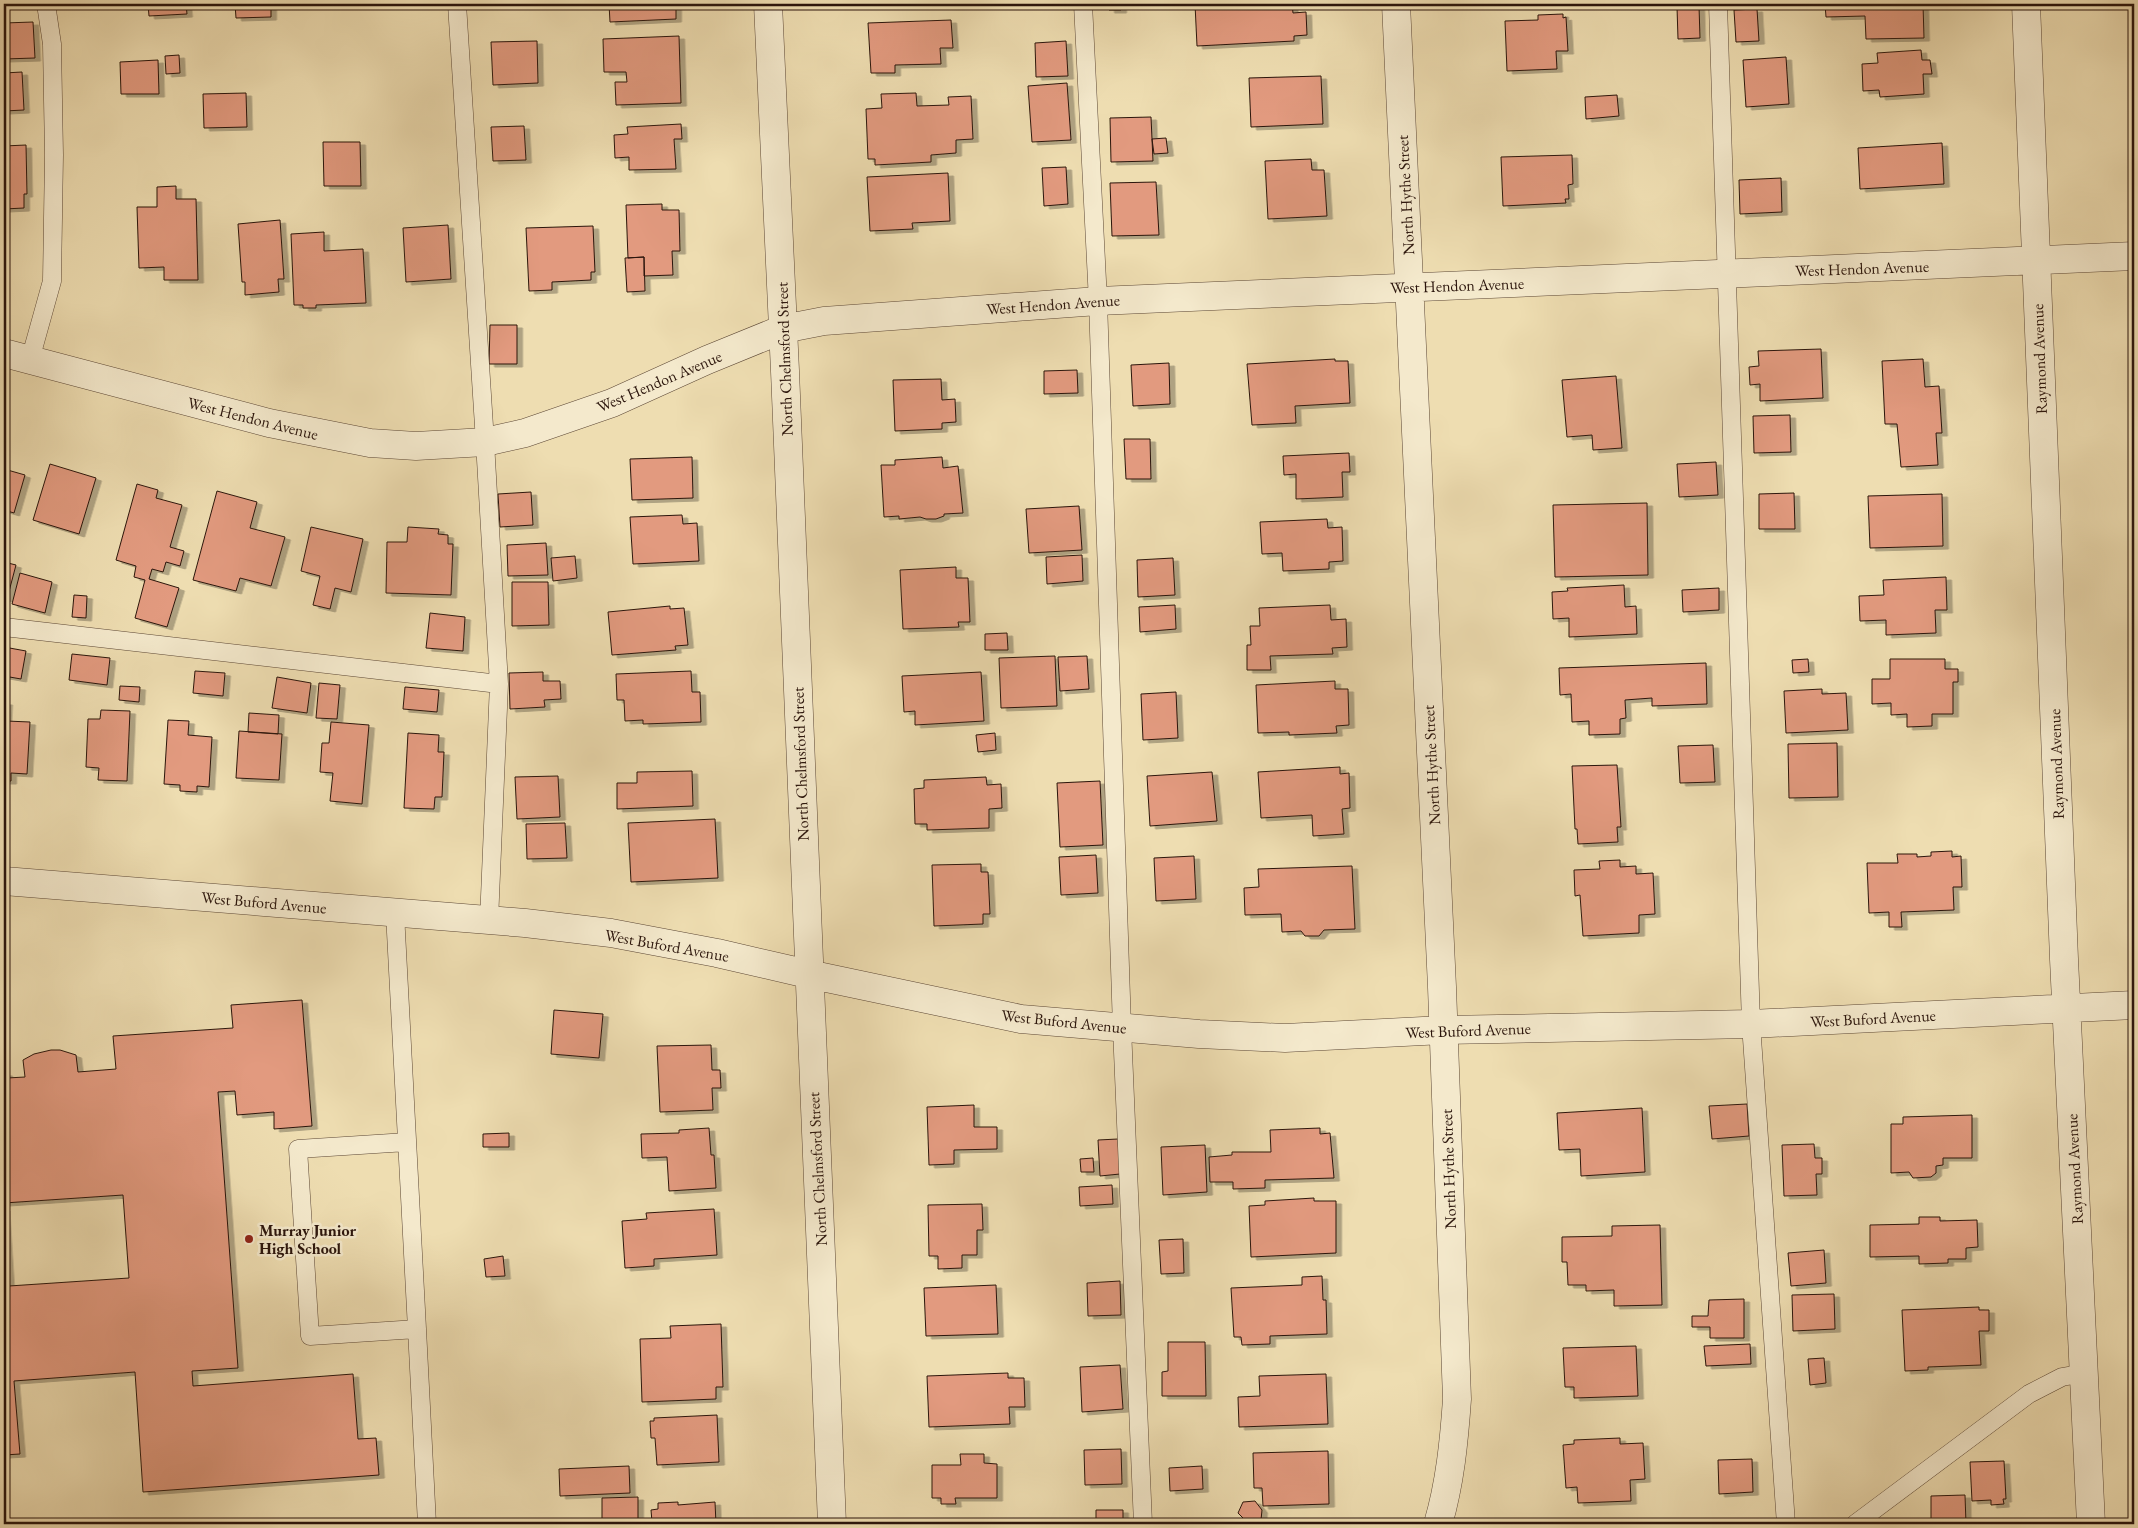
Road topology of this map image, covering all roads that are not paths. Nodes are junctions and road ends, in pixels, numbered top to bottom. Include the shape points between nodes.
1 (46, 4) edge
2 (457, 4) edge
3 (768, 4) edge
4 (1083, 4) edge
5 (1396, 4) edge
6 (1718, 4) edge
7 (2026, 4) edge
8 (2134, 256) edge
9 (2035, 261) junction
10 (1727, 274) junction
11 (1410, 287) junction
12 (1098, 301) junction
13 (783, 329) junction
14 (4, 353) edge
15 (30, 360) junction
16 (485, 442) junction
17 (4, 627) edge
18 (498, 684) junction
19 (4, 881) edge
20 (395, 913) junction
21 (489, 921) junction
22 (808, 974) junction
23 (2134, 1005) edge
24 (2066, 1009) junction
25 (1752, 1024) junction
26 (1122, 1028) junction
27 (1444, 1030) junction
28 (407, 1142) junction
29 (417, 1329) junction
30 (2085, 1373) junction
31 (426, 1524) edge
32 (832, 1524) edge
33 (1143, 1524) edge
34 (1438, 1524) edge
35 (1786, 1524) edge
36 (1855, 1524) edge
37 (2091, 1524) edge

1 - 15 lane via 52,44 52,280
2 - 16 lane
3 - 13 street, North Chelmsford Street
4 - 12 lane
5 - 11 street, North Hythe Street
6 - 10 lane
7 - 9 street, Raymond Avenue
8 - 9 street, West Hendon Avenue
9 - 10 street, West Hendon Avenue
9 - 24 street, Raymond Avenue
10 - 11 street, West Hendon Avenue
10 - 25 lane
11 - 12 street, West Hendon Avenue
11 - 27 street, North Hythe Street
12 - 13 street, West Hendon Avenue via 824,321
12 - 26 lane
13 - 16 street, West Hendon Avenue via 612,403
13 - 22 street, North Chelmsford Street
14 - 15 street, West Hendon Avenue
15 - 16 street, West Hendon Avenue via 318,434 370,443 416,446
16 - 18 lane
17 - 18 lane
18 - 21 lane
19 - 20 street, West Buford Avenue
20 - 21 street, West Buford Avenue
20 - 28 lane
21 - 22 street, West Buford Avenue via 611,934
22 - 26 street, West Buford Avenue via 1021,1019
22 - 32 street, North Chelmsford Street
23 - 24 street, West Buford Avenue
24 - 25 street, West Buford Avenue
24 - 30 street, Raymond Avenue
25 - 27 street, West Buford Avenue
25 - 35 lane
26 - 27 street, West Buford Avenue via 1285,1038
26 - 33 lane
27 - 34 street, North Hythe Street via 1457,1399 1448,1492
28 - 29 lane
28 - 29 lane via 298,1149 310,1336
29 - 31 lane
30 - 36 lane via 2062,1376 2029,1394
30 - 37 street, Raymond Avenue

